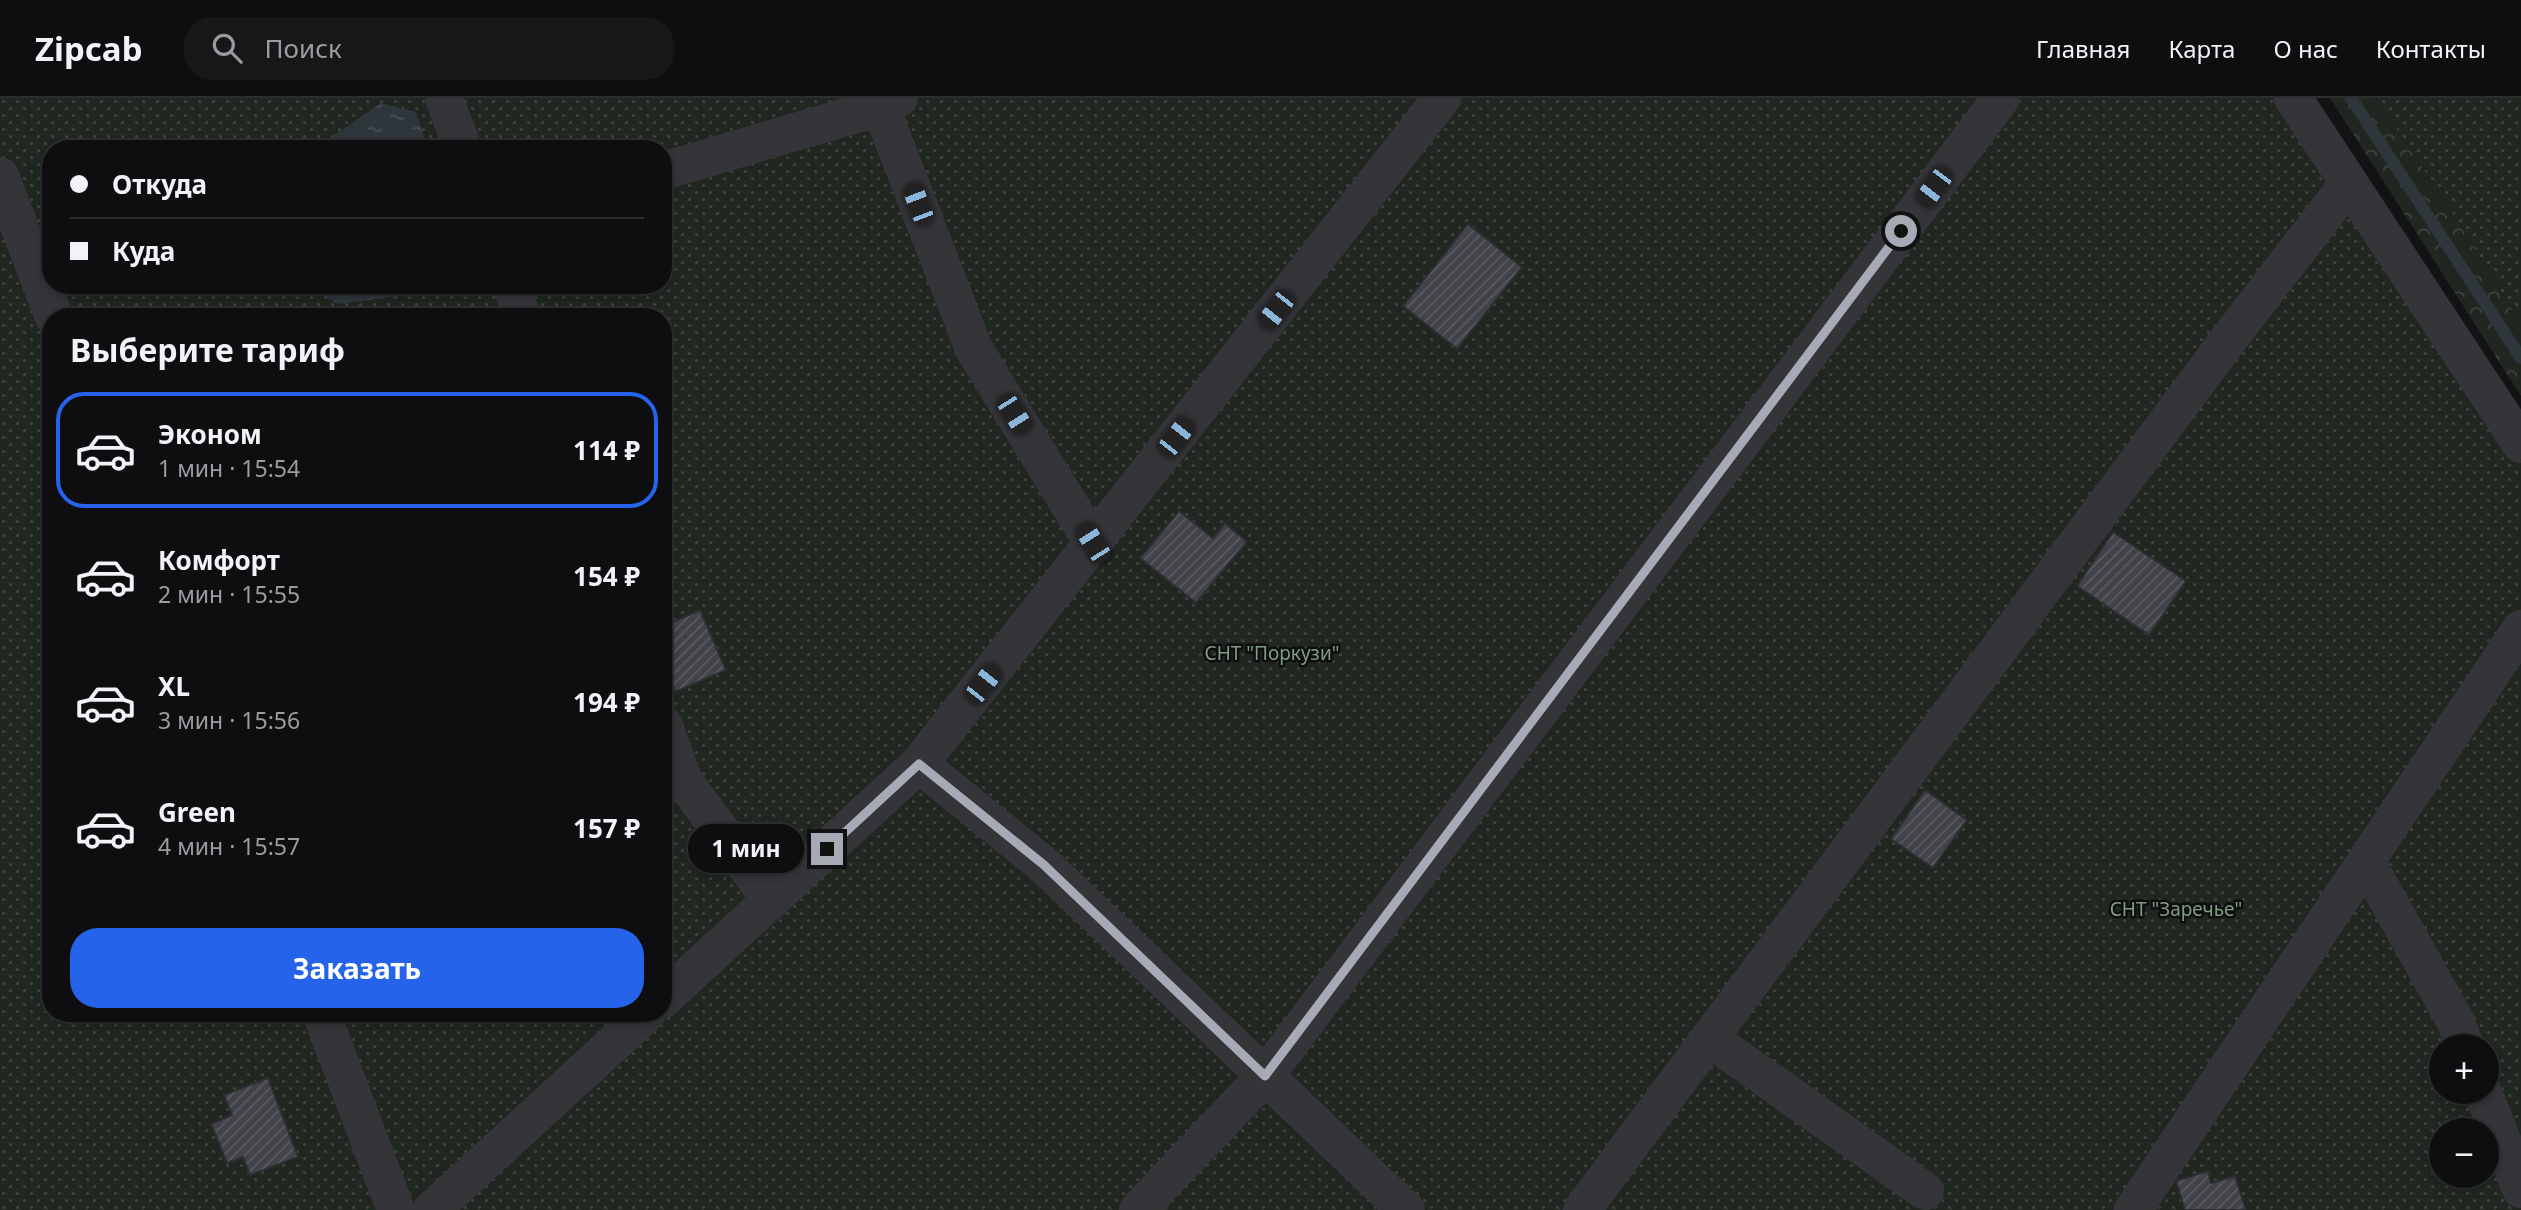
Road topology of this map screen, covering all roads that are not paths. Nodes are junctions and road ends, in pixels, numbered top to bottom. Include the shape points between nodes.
1 (444, 98) edge
2 (1442, 98) edge
3 (2001, 98) edge
4 (2293, 98) edge
5 (885, 101) edge
6 (460, 140) edge
7 (672, 168) edge
8 (0, 176) edge
9 (2349, 183) junction
10 (42, 286) edge
11 (2521, 444) edge
12 (1093, 543) junction
13 (2521, 629) edge
14 (672, 748) edge
15 (919, 764) junction
16 (2366, 861) junction
17 (771, 900) junction
18 (672, 991) edge
19 (324, 1022) edge
20 (638, 1022) edge
21 (2460, 1034) edge
22 (1709, 1038) junction
23 (1265, 1076) junction
24 (2488, 1104) edge
25 (2521, 1189) edge
26 (1925, 1191) dead end
27 (396, 1210) edge
28 (432, 1210) edge
29 (1138, 1210) edge
30 (1406, 1210) edge
31 (1582, 1210) edge
32 (2133, 1210) edge

1 - 6 street
2 - 12 street
3 - 23 street
4 - 9 street
5 - 7 street
5 - 12 street via 974,349
8 - 10 street
9 - 11 street
9 - 22 street
12 - 15 street
13 - 16 street
14 - 17 street via 684,781
15 - 17 street
15 - 23 street via 1044,865
16 - 21 street
16 - 32 street
17 - 18 street
19 - 27 street
20 - 28 street
22 - 26 street
22 - 31 street
23 - 29 street
23 - 30 street
24 - 25 street

